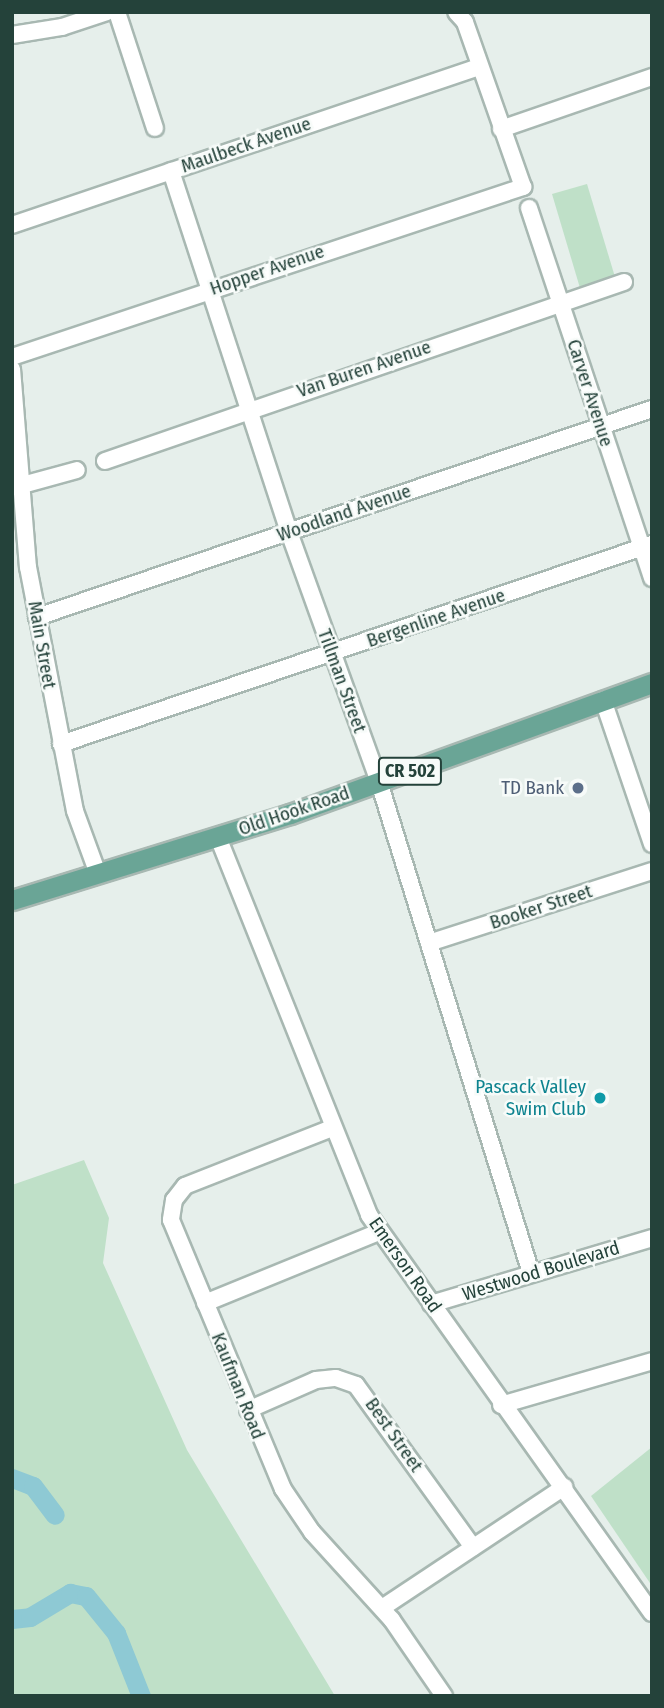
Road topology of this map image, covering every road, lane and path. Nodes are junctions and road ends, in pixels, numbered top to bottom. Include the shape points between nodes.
1 (107, 12) edge
2 (117, 12) edge
3 (456, 12) edge
4 (12, 35) edge
5 (480, 67) junction
6 (652, 77) edge
7 (155, 128) dead end
8 (502, 129) junction
9 (171, 171) junction
10 (528, 208) dead end
11 (12, 225) edge
12 (624, 282) dead end
13 (210, 289) junction
14 (560, 302) junction
15 (12, 357) edge
16 (12, 369) edge
17 (249, 408) junction
18 (652, 409) edge
19 (601, 426) junction
20 (105, 461) dead end
21 (77, 470) dead end
22 (17, 486) edge
23 (289, 532) junction
24 (647, 546) edge
25 (652, 578) edge
26 (37, 617) junction
27 (332, 653) junction
28 (652, 683) edge
29 (603, 700) junction
30 (61, 744) junction
31 (379, 782) junction
32 (218, 837) junction
33 (652, 844) edge
34 (652, 871) edge
35 (99, 874) junction
36 (12, 900) edge
37 (429, 943) junction
38 (332, 1128) junction
39 (379, 1232) junction
40 (652, 1238) edge
41 (531, 1273) junction
42 (205, 1303) junction
43 (431, 1304) junction
44 (652, 1361) edge
45 (501, 1405) junction
46 (248, 1410) junction
47 (564, 1487) junction
48 (473, 1547) junction
49 (382, 1608) junction
50 (652, 1613) edge
51 (444, 1696) edge

1 - 4 street via 62,27
2 - 7 street
3 - 5 street via 465,22
5 - 8 street
5 - 9 street, Maulbeck Avenue
6 - 8 street
8 - 13 street, Hopper Avenue via 523,187
9 - 11 street, Maulbeck Avenue
9 - 13 street, Tillman Street
10 - 14 street, Carver Avenue
12 - 14 street, Van Buren Avenue
13 - 15 street, Hopper Avenue
13 - 17 street, Tillman Street
14 - 17 street, Van Buren Avenue
14 - 19 street, Carver Avenue
16 - 22 street, Main Street
17 - 20 street, Van Buren Avenue
17 - 23 street, Tillman Street
18 - 19 street, Woodland Avenue
19 - 23 street, Woodland Avenue
19 - 24 street, Carver Avenue
21 - 22 street
22 - 26 street, Main Street
23 - 26 street, Woodland Avenue
23 - 27 street, Tillman Street
24 - 25 street, Carver Avenue
24 - 27 street, Bergenline Avenue
26 - 30 street, Main Street
27 - 30 street, Bergenline Avenue
27 - 31 street, Tillman Street
28 - 29 main road, Old Hook Road / CR 502
29 - 31 main road, Old Hook Road / CR 502
29 - 33 street
30 - 35 street, Main Street via 75,811
31 - 32 main road, Old Hook Road / CR 502
31 - 37 street, Tillman Street
32 - 35 main road, Old Hook Road / CR 502
32 - 38 street, Emerson Road
34 - 37 street, Booker Street
35 - 36 main road, Old Hook Road / CR 502
37 - 41 street, Tillman Street via 462,1062
38 - 39 street, Emerson Road
38 - 42 street, Kaufman Road via 178,1192 171,1220
39 - 42 street
39 - 43 street, Emerson Road
40 - 41 street, Westwood Boulevard
41 - 43 street, Westwood Boulevard
42 - 46 street, Kaufman Road
43 - 45 street, Emerson Road
44 - 45 street
45 - 47 street, Emerson Road
46 - 48 street, Best Street via 316,1380 336,1378 356,1385
46 - 49 street, Kaufman Road via 297,1511
47 - 48 street
47 - 50 street, Emerson Road
48 - 49 street
49 - 51 street, Kaufman Road

